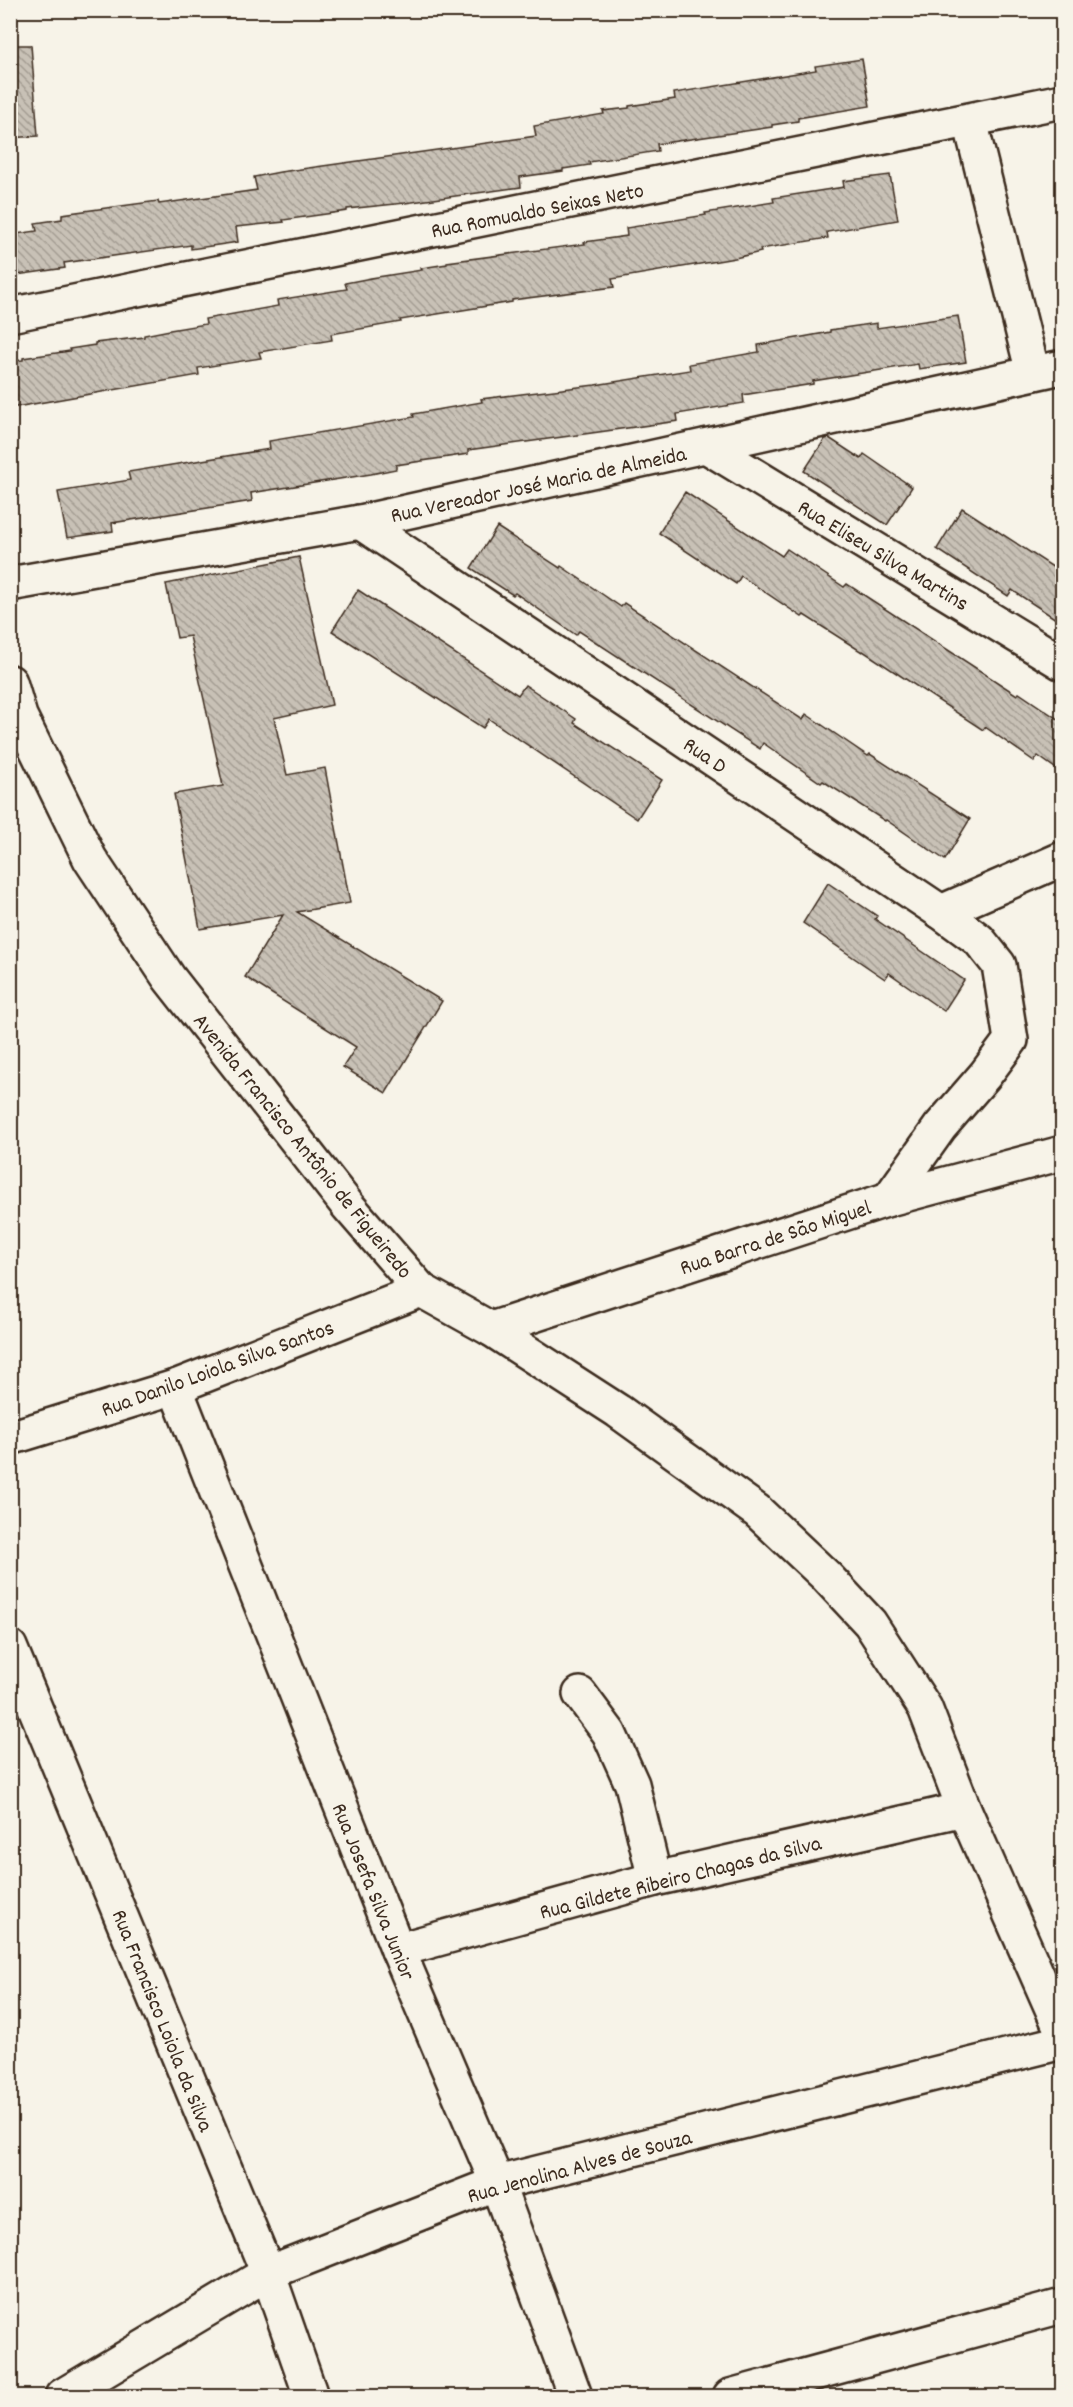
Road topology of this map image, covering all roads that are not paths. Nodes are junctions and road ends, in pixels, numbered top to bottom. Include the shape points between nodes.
1 (1062, 101) edge
2 (970, 121) junction
3 (10, 315) edge
4 (1048, 370) edge
5 (706, 446) junction
6 (360, 522) junction
7 (10, 584) edge
8 (1062, 663) edge
9 (10, 682) edge
10 (15, 722) edge
11 (1062, 859) edge
12 (941, 912) junction
13 (1062, 1153) edge
14 (889, 1199) junction
15 (421, 1290) junction
16 (491, 1329) junction
17 (175, 1386) junction
18 (10, 1438) edge
19 (10, 1647) edge
20 (580, 1694) dead end
21 (964, 1809) junction
22 (655, 1879) junction
23 (398, 1950) junction
24 (1062, 2031) edge
25 (1062, 2042) edge
26 (497, 2183) junction
27 (268, 2273) junction
28 (1062, 2306) edge
29 (62, 2397) edge
30 (311, 2397) edge
31 (575, 2397) edge
32 (730, 2397) edge

1 - 2 street, Rua Romualdo Seixas Neto
2 - 3 street, Rua Romualdo Seixas Neto
2 - 4 street
4 - 5 street, Rua Vereador José Maria de Almeida
5 - 6 street, Rua Vereador José Maria de Almeida
5 - 8 street, Rua Eliseu Silva Martins
6 - 7 street, Rua Vereador José Maria de Almeida
6 - 12 street, Rua D
9 - 10 street, Avenida Francisco Antônio de Figueiredo
10 - 15 street, Avenida Francisco Antônio de Figueiredo via 90,859 169,978 348,1206
11 - 12 street
12 - 14 street, Rua D via 979,940 999,965 1011,1040 986,1076 940,1127
13 - 14 street, Rua Barra de São Miguel
14 - 16 street, Rua Barra de São Miguel
15 - 16 street, Avenida Francisco Antônio de Figueiredo
15 - 17 street, Rua Danilo Loiola Silva Santos
16 - 21 street, Avenida Francisco Antônio de Figueiredo via 618,1411 757,1511 826,1576 870,1623 925,1708
17 - 18 street, Rua Danilo Loiola Silva Santos
17 - 23 street, Rua Josefa Silva Junior
19 - 27 street, Rua Francisco Loiola da Silva
20 - 22 street via 609,1733 632,1784
21 - 22 street, Rua Gildete Ribeiro Chagas da Silva
21 - 24 street, Avenida Francisco Antônio de Figueiredo
22 - 23 street, Rua Gildete Ribeiro Chagas da Silva
23 - 26 street, Rua Josefa Silva Junior
25 - 26 street, Rua Jenolina Alves de Souza
26 - 27 street, Rua Jenolina Alves de Souza
26 - 31 street, Rua Josefa Silva Junior
27 - 29 street, Rua Jenolina Alves de Souza
27 - 30 street, Rua Francisco Loiola da Silva
28 - 32 street

